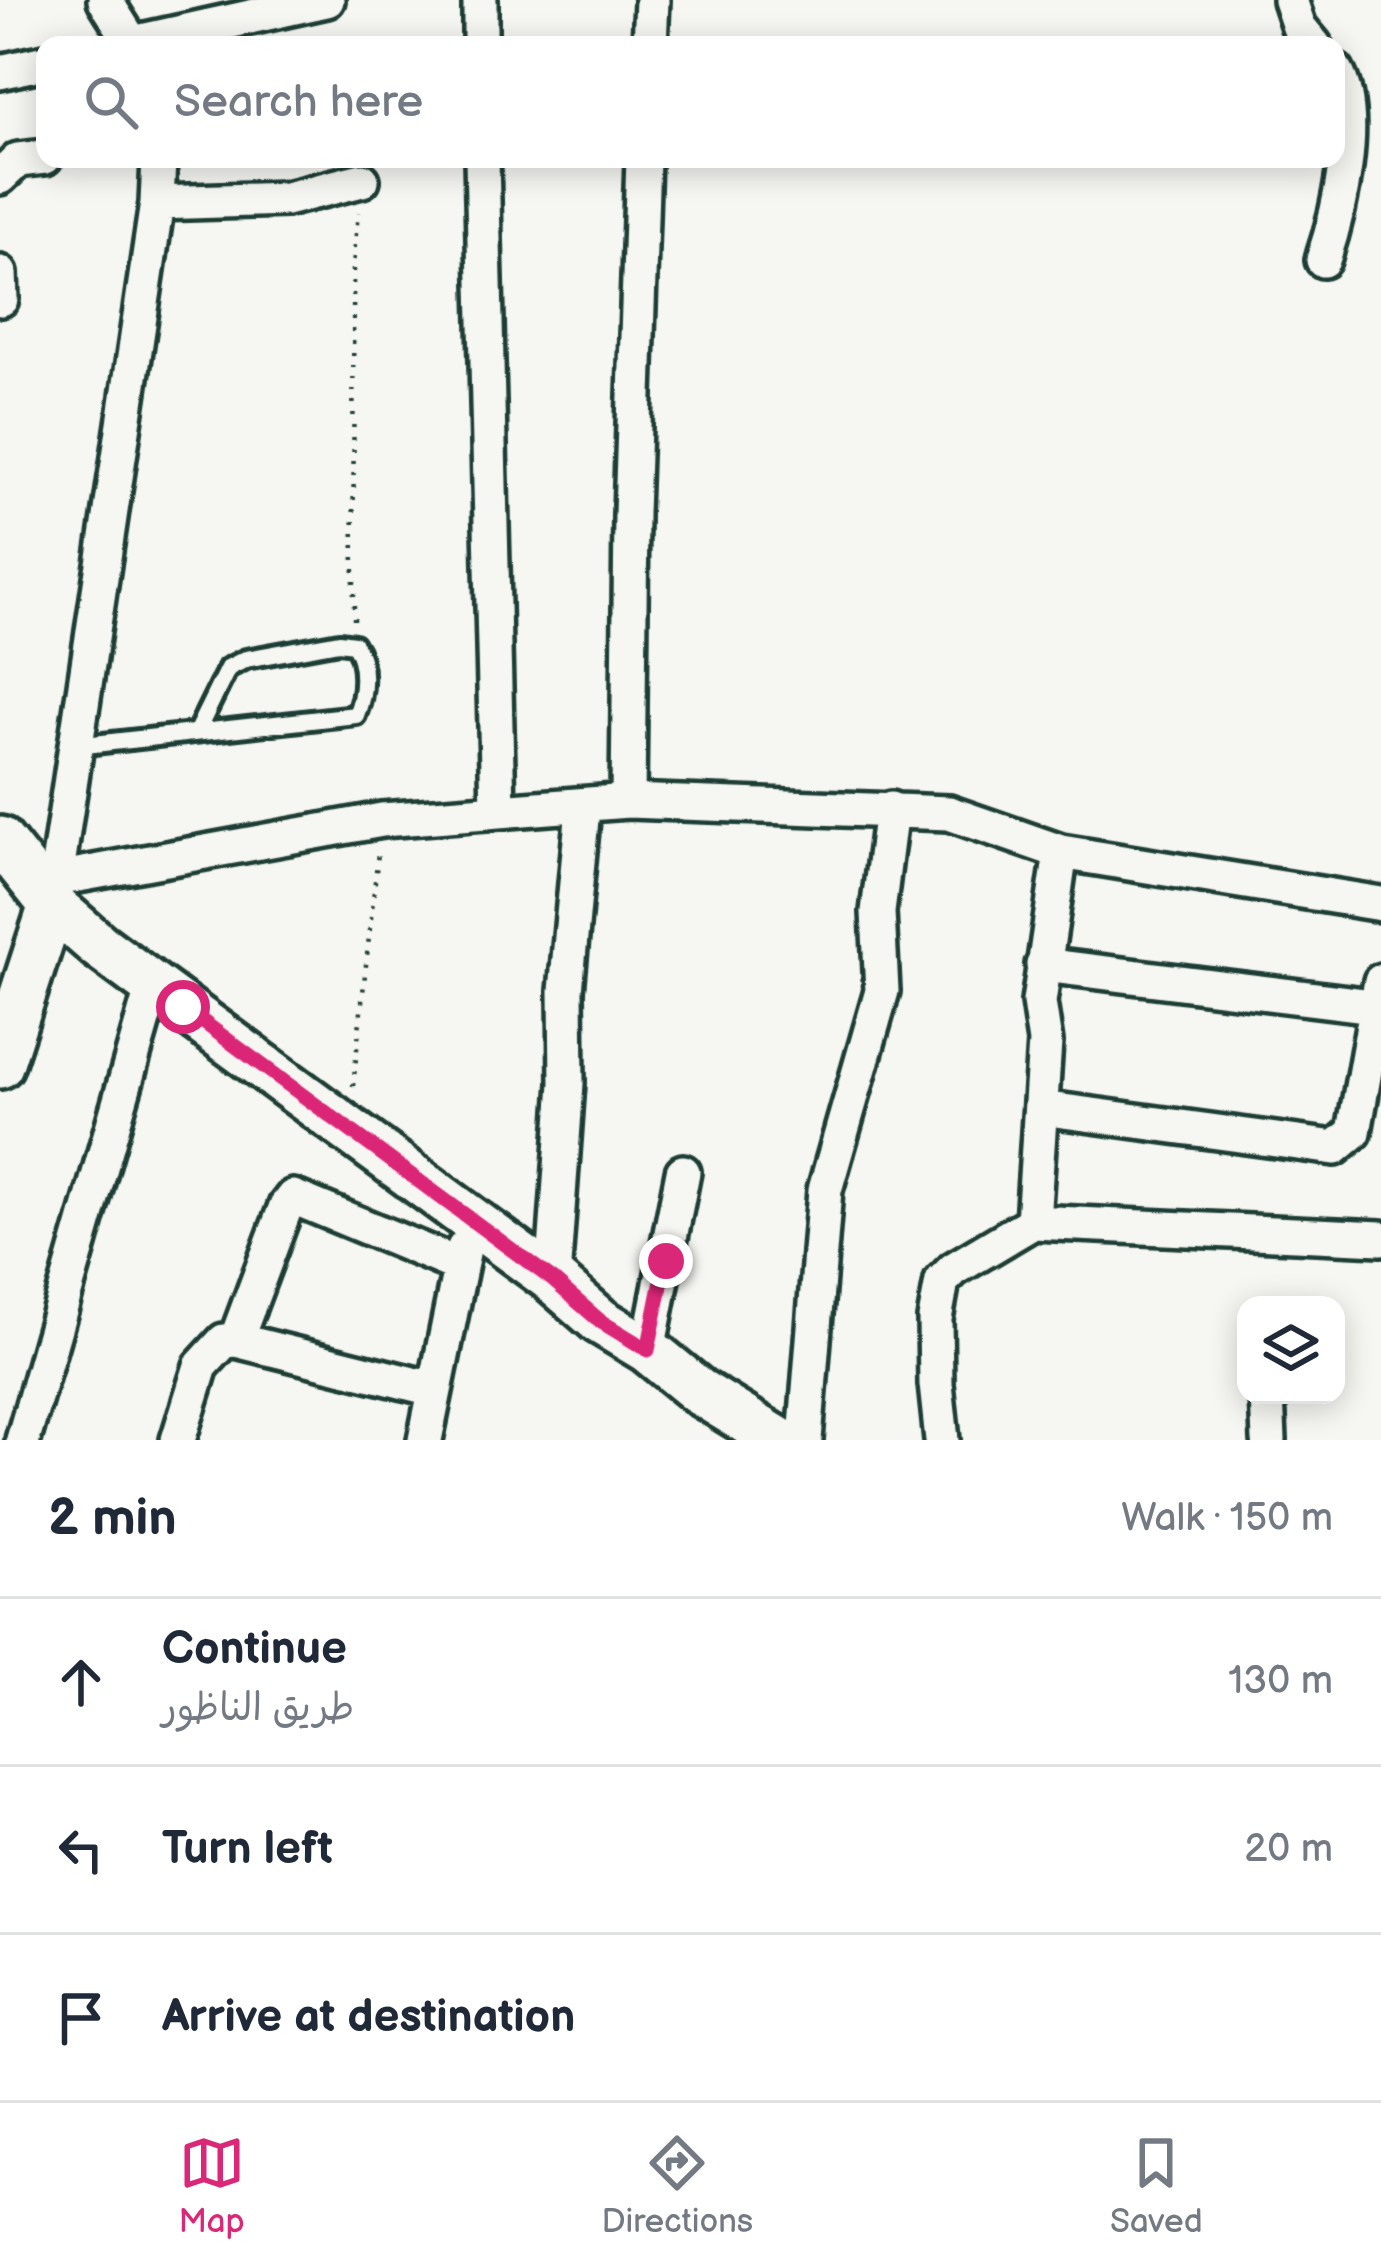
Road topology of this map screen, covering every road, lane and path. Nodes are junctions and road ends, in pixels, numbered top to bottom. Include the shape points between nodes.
1 (105, 0) edge
2 (328, 0) edge
3 (480, 0) edge
4 (652, 0) edge
5 (1290, 0) edge
6 (133, 36) edge
7 (170, 36) edge
8 (480, 36) edge
9 (650, 36) edge
10 (1306, 36) edge
11 (36, 64) edge
12 (0, 72) edge
13 (1345, 100) edge
14 (1345, 152) edge
15 (36, 158) edge
16 (159, 168) edge
17 (482, 168) edge
18 (644, 168) edge
19 (1344, 168) edge
20 (0, 177) edge
21 (362, 180) joint
22 (157, 203) junction
23 (1323, 260) dead end
24 (0, 274) edge
25 (1, 298) edge
26 (354, 644) junction
27 (197, 731) junction
28 (76, 746) junction
29 (628, 801) junction
30 (583, 808) junction
31 (890, 808) junction
32 (498, 809) junction
33 (382, 820) junction
34 (0, 840) edge
35 (1060, 852) junction
36 (54, 892) junction
37 (1381, 904) edge
38 (1043, 965) junction
39 (14, 982) edge
40 (153, 985) junction
41 (1380, 998) edge
42 (0, 1065) edge
43 (1041, 1108) junction
44 (349, 1127) junction
45 (683, 1172) dead end
46 (470, 1219) junction
47 (1033, 1222) junction
48 (1381, 1238) edge
49 (460, 1266) junction
50 (553, 1280) junction
51 (236, 1340) junction
52 (648, 1350) junction
53 (433, 1389) junction
54 (1268, 1404) edge
55 (23, 1440) edge
56 (178, 1440) edge
57 (425, 1440) edge
58 (778, 1440) edge
59 (805, 1440) edge
60 (942, 1440) edge
61 (1270, 1440) edge

1 - 6 street
2 - 7 street
3 - 8 street
4 - 9 street
5 - 10 street
11 - 12 street
13 - 14 street
15 - 20 street via 18,160
16 - 22 street
17 - 32 street
18 - 29 street
19 - 23 street
21 - 22 street via 286,199
21 - 26 path via 353,266
22 - 28 street
24 - 25 street
26 - 27 lane via 228,668
26 - 27 lane via 363,657 356,715
27 - 28 lane
28 - 36 street
29 - 30 street
29 - 31 street
30 - 32 street
30 - 50 street
31 - 35 street via 950,813
31 - 59 street via 878,912 880,1007 825,1190
32 - 33 street
33 - 36 street
33 - 44 path
34 - 36 street
35 - 37 street
35 - 38 street
36 - 39 street
36 - 40 street
38 - 41 street
38 - 43 street
39 - 42 street
40 - 44 street
40 - 55 street
41 - 43 street via 1354,1132 1335,1148
43 - 47 street
44 - 46 street
45 - 52 street
46 - 49 street
46 - 50 street
47 - 48 street
47 - 60 street via 942,1281 935,1319
49 - 51 street via 293,1197
49 - 53 street
50 - 52 street
51 - 53 street
51 - 56 street via 224,1341 201,1366
52 - 58 street
53 - 57 street
54 - 61 street

